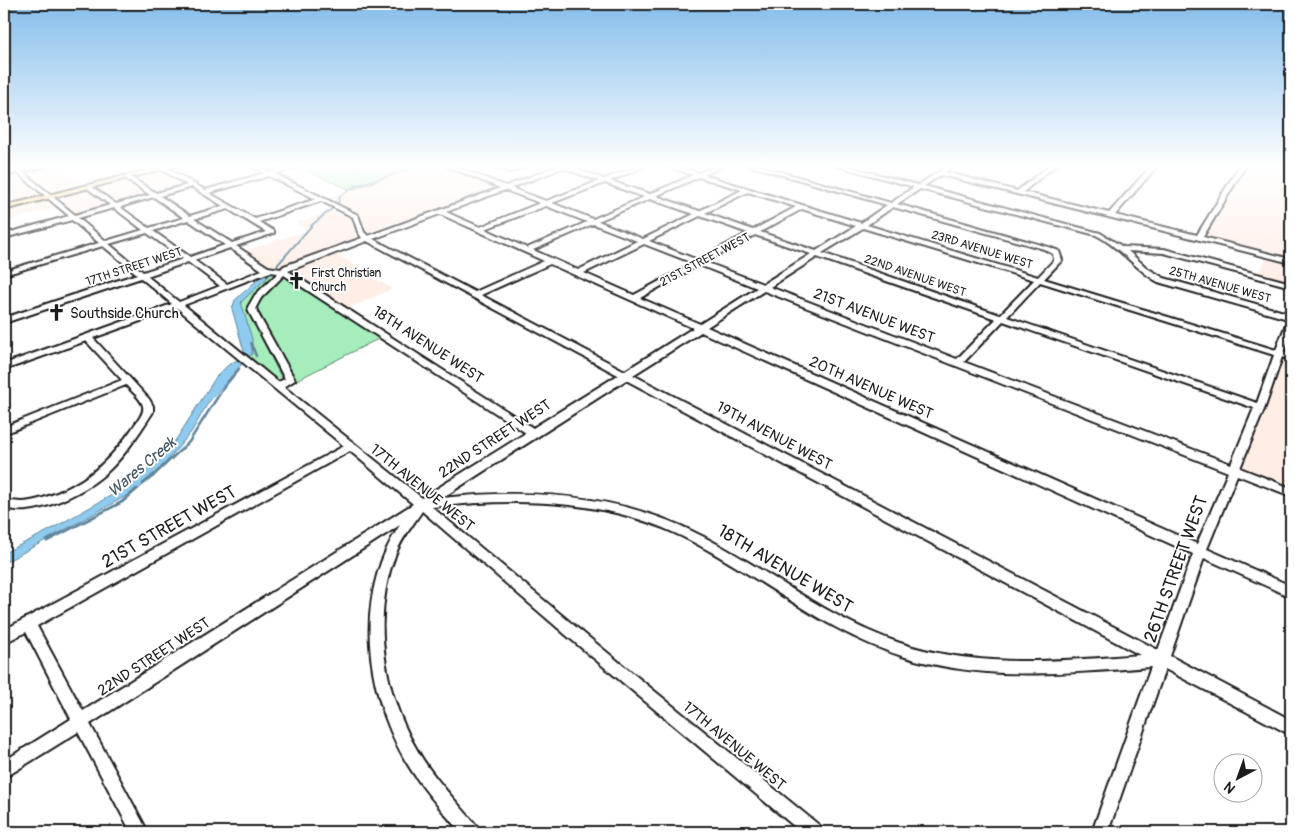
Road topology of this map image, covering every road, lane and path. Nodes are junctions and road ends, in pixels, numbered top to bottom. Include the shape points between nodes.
1 (20, 204) edge
2 (56, 204) edge
3 (113, 204) edge
4 (123, 204) edge
5 (169, 204) edge
6 (226, 204) edge
7 (306, 204) edge
8 (332, 204) edge
9 (458, 204) edge
10 (546, 204) joint
11 (632, 204) edge
12 (670, 204) edge
13 (719, 204) edge
14 (795, 204) edge
15 (889, 204) edge
16 (984, 204) edge
17 (1062, 204) edge
18 (1121, 204) edge
19 (1219, 204) edge
20 (892, 205) junction
21 (116, 206) junction
22 (230, 206) junction
23 (802, 206) junction
24 (4, 208) edge
25 (439, 211) junction
26 (699, 214) junction
27 (1110, 216) junction
28 (72, 217) junction
29 (189, 218) junction
30 (255, 221) junction
31 (592, 221) junction
32 (862, 225) junction
33 (480, 229) junction
34 (148, 230) junction
35 (754, 233) junction
36 (4, 236) edge
37 (365, 238) junction
38 (1199, 238) junction
39 (643, 241) junction
40 (104, 244) junction
41 (232, 246) junction
42 (1121, 249) junction
43 (527, 250) junction
44 (816, 254) junction
45 (189, 261) junction
46 (550, 261) junction
47 (1291, 261) edge
48 (699, 263) junction
49 (275, 270) junction
50 (4, 273) edge
51 (578, 273) junction
52 (143, 276) junction
53 (1040, 280) junction
54 (1291, 284) edge
55 (226, 287) junction
56 (763, 287) junction
57 (474, 296) junction
58 (634, 298) junction
59 (178, 305) junction
60 (1002, 318) junction
61 (1291, 319) edge
62 (4, 321) edge
63 (699, 327) junction
64 (87, 337) junction
65 (1280, 354) junction
66 (1291, 357) edge
67 (958, 363) junction
68 (4, 367) edge
69 (625, 374) junction
70 (128, 381) junction
71 (278, 386) junction
72 (1260, 407) junction
73 (4, 431) edge
74 (533, 432) junction
75 (350, 447) junction
76 (1233, 470) junction
77 (1291, 492) edge
78 (6, 503) edge
79 (421, 504) junction
80 (1200, 551) junction
81 (1291, 592) edge
82 (28, 623) junction
83 (4, 637) edge
84 (1163, 660) junction
85 (81, 721) junction
86 (1291, 728) edge
87 (4, 770) edge
88 (140, 832) edge
89 (471, 832) edge
90 (814, 832) edge
91 (1100, 832) edge

1 - 24 main road
2 - 28 street, 17TH AVENUE WEST
3 - 21 street
4 - 21 street
5 - 29 street, 18TH AVENUE WEST
6 - 22 street
7 - 30 street
8 - 37 street via 356,216
9 - 25 street
10 - 31 street, 21ST AVENUE WEST
10 - 33 street
11 - 31 street
12 - 26 street, 22ND AVENUE WEST
13 - 26 street
14 - 23 street, 23RD AVENUE WEST
15 - 20 street
16 - 42 street, 25TH AVENUE WEST via 1098,234
17 - 27 street
18 - 27 street
19 - 38 street
20 - 32 street, 22ND STREET WEST
20 - 53 street via 1056,253 1059,258
21 - 28 street
21 - 34 street
22 - 29 street
22 - 30 street
23 - 32 street, 23RD AVENUE WEST
23 - 35 street, 21ST STREET WEST
25 - 33 street, 20TH AVENUE WEST
25 - 37 street
26 - 35 street, 22ND AVENUE WEST
26 - 39 street
27 - 38 street
28 - 36 street
28 - 40 street, 17TH AVENUE WEST
29 - 34 street
29 - 41 street, 18TH AVENUE WEST
30 - 41 street, 17TH STREET WEST via 271,233
31 - 39 street, 21ST AVENUE WEST
31 - 43 street
32 - 44 street, 22ND STREET WEST
32 - 53 street, 23RD AVENUE WEST
33 - 43 street, 20TH AVENUE WEST
34 - 40 street
34 - 45 street
35 - 44 street, 22ND AVENUE WEST
35 - 48 street, 21ST STREET WEST
37 - 49 street
37 - 57 street, 19TH AVENUE WEST
38 - 47 street
39 - 48 street, 21ST AVENUE WEST
39 - 51 street
40 - 50 street
40 - 52 street, 17TH AVENUE WEST
41 - 45 street, 17TH STREET WEST
41 - 49 street, 18TH AVENUE WEST
42 - 54 street via 1164,251
42 - 61 street, 25TH AVENUE WEST via 1161,280
43 - 46 street, 20TH AVENUE WEST
44 - 56 street, 22ND STREET WEST
44 - 60 street, 22ND AVENUE WEST
45 - 52 street, 17TH STREET WEST
45 - 55 street
46 - 51 street, 20TH AVENUE WEST
46 - 57 street
48 - 56 street, 21ST AVENUE WEST
48 - 58 street, 21ST STREET WEST
49 - 55 street
49 - 71 street via 252,306 290,380
49 - 74 street, 18TH AVENUE WEST
51 - 58 street, 20TH AVENUE WEST
52 - 59 street, 17TH AVENUE WEST
52 - 62 street, 17TH STREET WEST
53 - 60 street
53 - 65 street, 23RD AVENUE WEST
55 - 59 street
56 - 63 street, 22ND STREET WEST
56 - 67 street, 21ST AVENUE WEST
57 - 69 street, 19TH AVENUE WEST
58 - 63 street, 20TH AVENUE WEST
59 - 64 street
59 - 71 street, 17TH AVENUE WEST
60 - 67 street
60 - 72 street, 22ND AVENUE WEST
61 - 65 street, 26TH STREET WEST
63 - 69 street, 22ND STREET WEST
63 - 80 street, 20TH AVENUE WEST
64 - 68 street
64 - 70 street
65 - 66 street, 23RD AVENUE WEST
65 - 72 street, 26TH STREET WEST
67 - 76 street, 21ST AVENUE WEST
69 - 74 street, 22ND STREET WEST
69 - 84 street, 19TH AVENUE WEST
70 - 73 street
70 - 78 street via 146,401 148,412 102,471 83,484 42,503 20,506
71 - 75 street, 17TH AVENUE WEST
72 - 76 street, 26TH STREET WEST
74 - 79 street, 22ND STREET WEST
75 - 79 street, 17TH AVENUE WEST
75 - 82 street, 21ST STREET WEST
76 - 77 street, 21ST AVENUE WEST
76 - 80 street, 26TH STREET WEST
79 - 84 street, 18TH AVENUE WEST via 522,496 564,498 610,506 693,536 843,627 895,648 934,659 1016,669
79 - 85 street, 22ND STREET WEST
79 - 89 street via 396,543 385,568 375,622 377,658 382,687 411,755 437,793
79 - 90 street, 17TH AVENUE WEST
80 - 81 street, 20TH AVENUE WEST
80 - 84 street, 26TH STREET WEST
82 - 83 street, 21ST STREET WEST
82 - 85 street
84 - 86 street, 19TH AVENUE WEST
84 - 91 street, 26TH STREET WEST
85 - 87 street, 22ND STREET WEST
85 - 88 street

